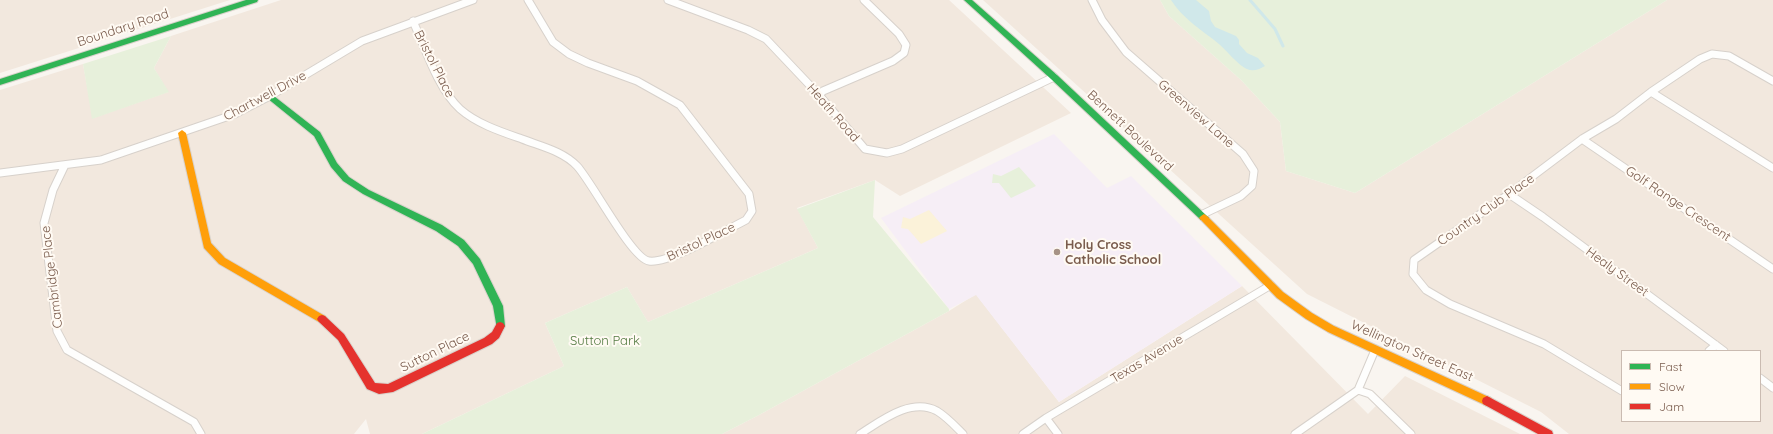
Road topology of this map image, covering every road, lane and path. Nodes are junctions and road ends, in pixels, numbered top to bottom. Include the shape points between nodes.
1 (254, 0) edge
2 (473, 0) edge
3 (528, 0) edge
4 (668, 0) edge
5 (864, 0) edge
6 (968, 0) edge
7 (1092, 0) edge
8 (413, 21) junction
9 (1054, 77) junction
10 (1773, 81) edge
11 (0, 82) edge
12 (1651, 92) junction
13 (819, 95) junction
14 (270, 96) junction
15 (182, 133) junction
16 (1582, 139) junction
17 (65, 165) junction
18 (1773, 168) edge
19 (0, 173) edge
20 (1509, 194) junction
21 (1201, 215) junction
22 (1773, 269) edge
23 (1271, 285) junction
24 (1716, 345) junction
25 (1375, 350) junction
26 (1710, 350) edge
27 (1723, 350) edge
28 (1761, 379) edge
29 (1773, 388) edge
30 (1358, 390) junction
31 (1621, 390) edge
32 (1046, 418) junction
33 (201, 434) edge
34 (860, 434) edge
35 (963, 434) edge
36 (1023, 434) edge
37 (1058, 434) edge
38 (1295, 434) edge
39 (1411, 434) edge
40 (1548, 434) edge

1 - 11 main road, Boundary Road
2 - 8 street, Chartwell Drive
3 - 8 street, Bristol Place via 553,42 569,54 638,81 680,105 749,194 752,214 746,220 668,259 646,261 635,253 598,195 575,165 559,155 497,129 460,109 448,97
4 - 13 street, Heath Road via 766,39
5 - 13 street via 899,34 906,45 904,53 893,61
6 - 9 main road, Bennett Boulevard
7 - 21 street, Greenview Lane via 1102,20 1126,52 1243,154 1254,171 1252,186 1241,196
8 - 14 street, Chartwell Drive via 362,41
9 - 13 street, Heath Road via 902,149 887,153 865,149
9 - 21 main road, Bennett Boulevard
10 - 12 street, Country Club Place via 1729,56 1712,54 1700,59
12 - 16 street, Country Club Place via 1616,119
12 - 18 street
14 - 15 street, Chartwell Drive via 235,114
14 - 15 main road, Sutton Place via 317,134 334,165 346,179 366,192 439,228 461,243 477,262 498,306 500,325 496,335 389,390 379,390 371,386 341,337 326,320 222,261 207,245
15 - 17 street, Chartwell Drive via 101,160
16 - 20 street, Country Club Place
16 - 22 street, Golf Range Crescent
17 - 19 street, Chartwell Drive
17 - 33 street, Cambridge Place via 53,190 44,223 57,331 67,350 194,422
20 - 24 street, Healy Street
20 - 31 street, Country Club Place via 1414,260 1414,274 1426,290 1450,304 1544,344
21 - 23 main road, Bennett Boulevard
23 - 25 main road, Wellington Street East via 1280,295 1309,316
23 - 32 street, Texas Avenue
24 - 26 street
24 - 27 street, Healy Street
25 - 30 street
25 - 40 main road, Wellington Street East via 1470,391 1516,414
28 - 29 street
30 - 38 street
30 - 39 street via 1370,394
32 - 36 street, Texas Avenue
32 - 37 street
34 - 35 street via 907,408 929,408 948,419

